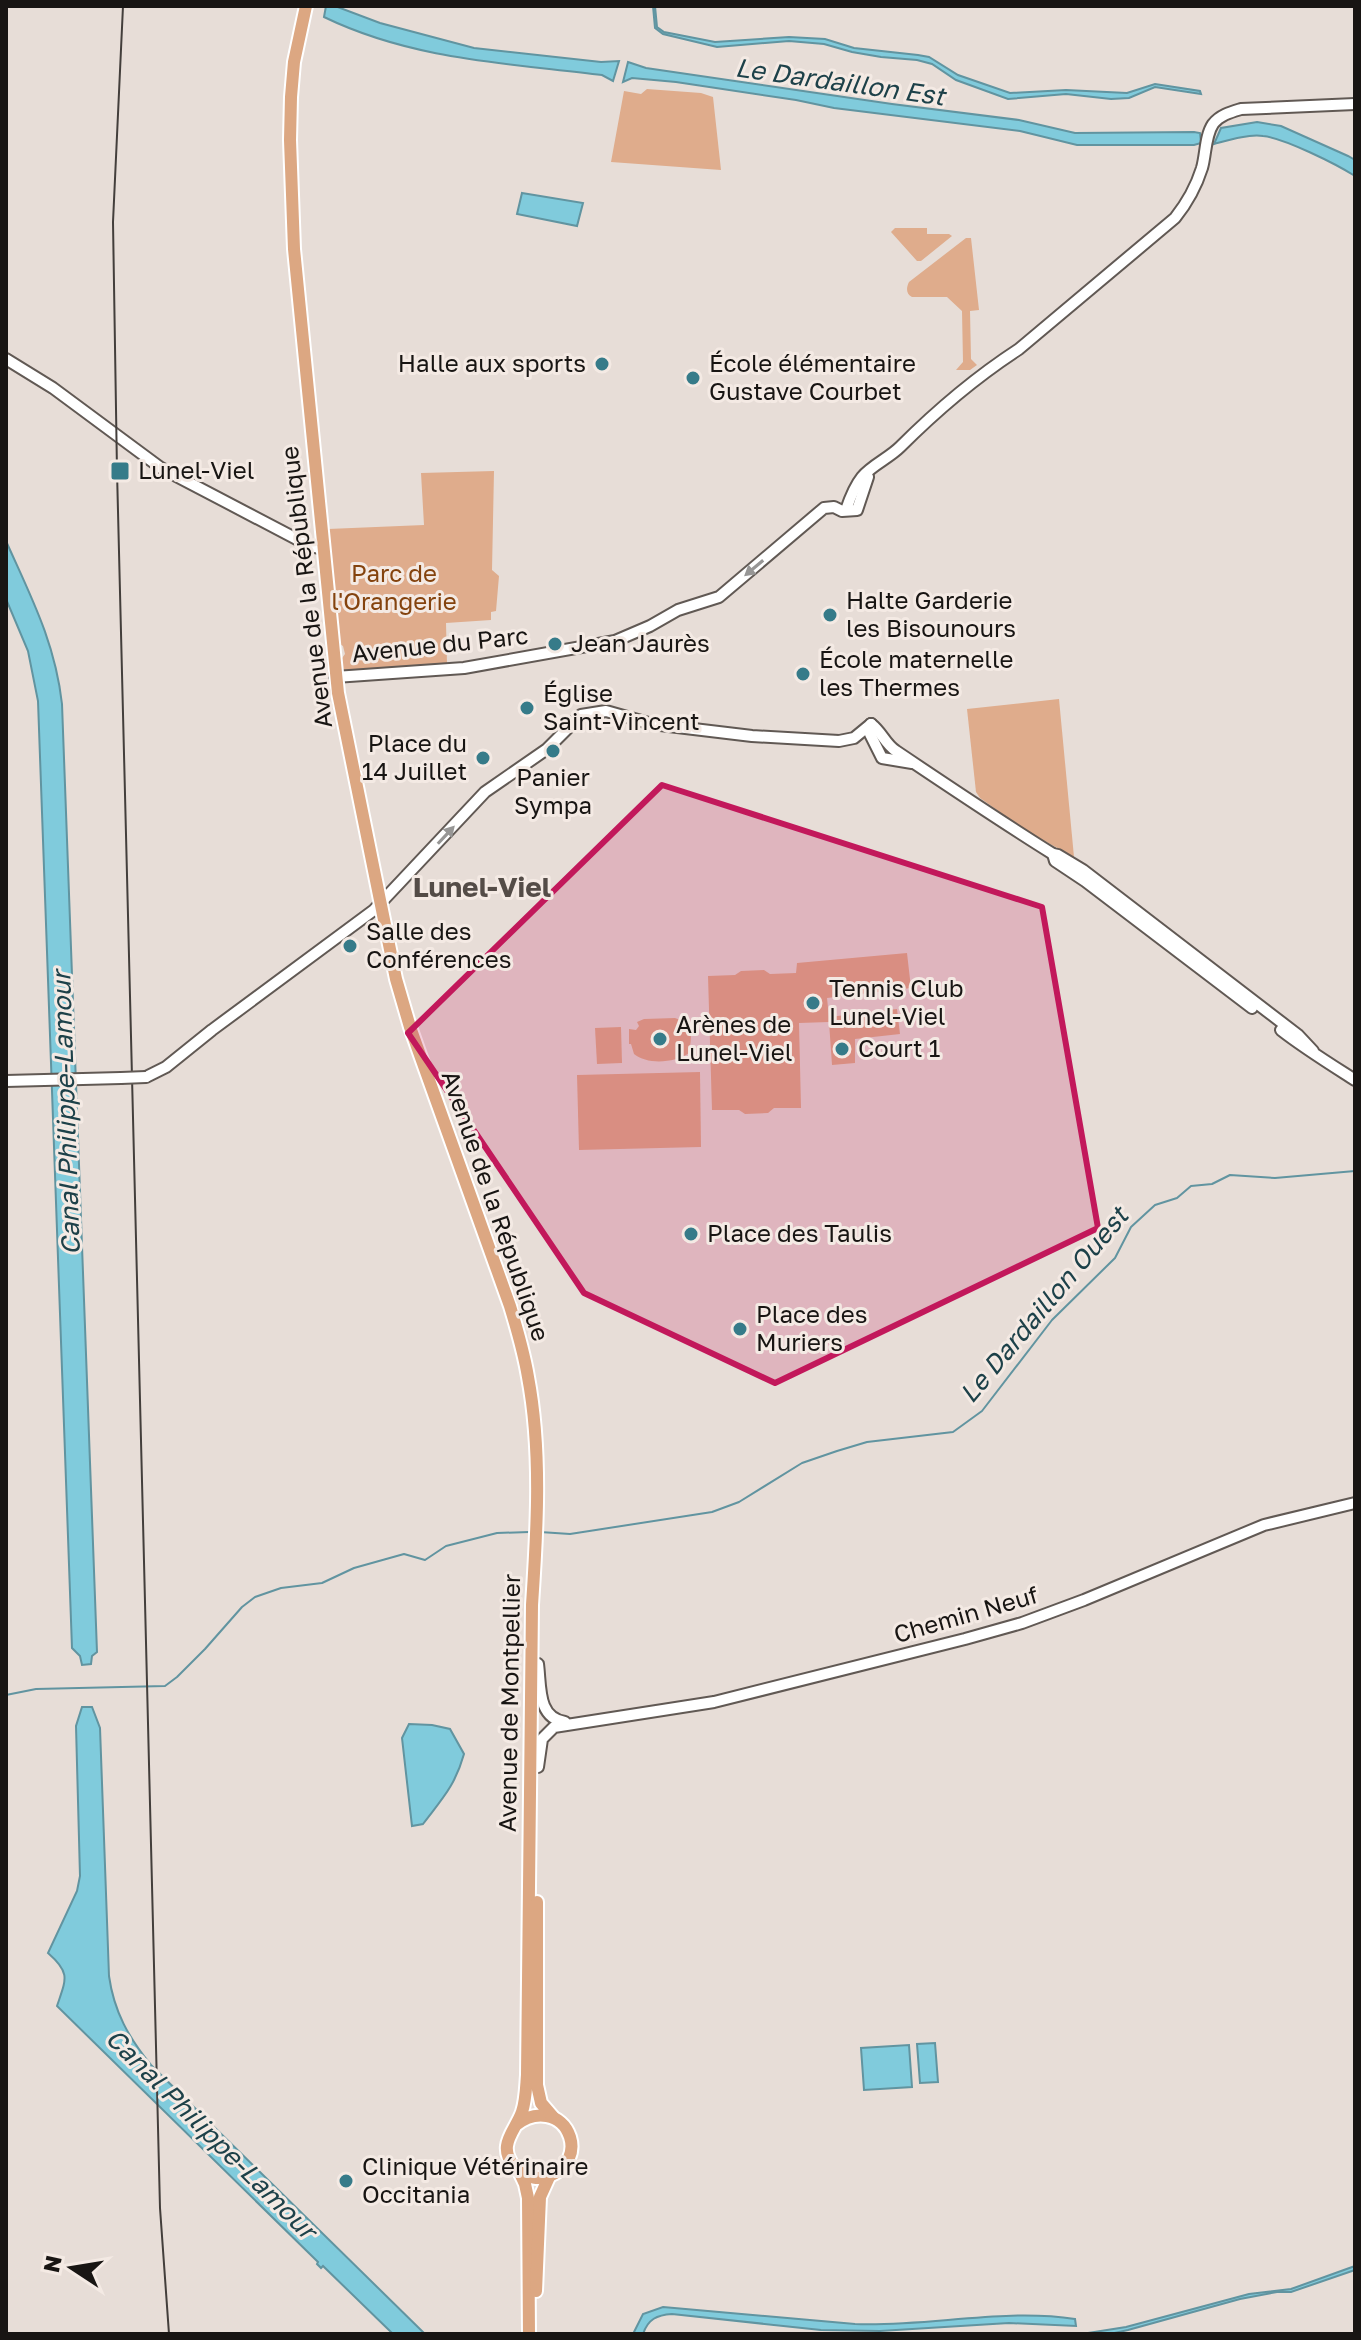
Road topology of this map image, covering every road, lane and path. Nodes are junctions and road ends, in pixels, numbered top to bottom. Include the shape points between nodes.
1 (305, 10) edge
2 (1355, 104) edge
3 (6, 359) edge
4 (323, 549) junction
5 (335, 677) junction
6 (380, 905) junction
7 (1355, 1080) edge
8 (6, 1081) edge
9 (1355, 1503) edge
10 (535, 1552) junction
11 (538, 1664) junction
12 (575, 1723) junction
13 (538, 1767) junction
14 (553, 2117) junction
15 (516, 2125) junction
16 (519, 2171) junction
17 (549, 2177) junction
18 (531, 2334) edge

1 - 4 main road, Avenue de la République via 294,62 290,163
2 -> 5 street, Avenue du Parc via 1241,109 1222,116 1211,129 1193,193 1175,218 1019,349 962,388 869,472 852,510 824,508 719,597 678,610 615,641 464,668
3 - 4 street via 161,468
4 - 5 main road, Avenue de la République
5 - 6 main road, Avenue de la République
6 -> 7 street via 489,788 559,740 586,713 606,711 652,724 752,736 848,740 871,724 879,729 888,751 1058,855
6 - 8 street, bridge via 146,1077
6 - 10 main road, Avenue de la République via 410,1027 522,1346 534,1431
9 - 12 street, Chemin Neuf via 1264,1525 1022,1623 714,1702
10 - 11 main road, Avenue de Montpellier
10 - 15 main road, Avenue de Montpellier via 527,2075
11 - 12 street via 547,1713
11 - 13 main road, Avenue de Montpellier
12 - 13 street via 546,1733
13 - 14 main road, Avenue de Montpellier via 537,2085 541,2103
14 - 15 main road via 534,2115
14 - 17 main road via 565,2127 571,2146 569,2160
15 - 16 main road via 507,2145
16 - 17 main road
16 - 18 main road via 528,2198
17 - 18 main road via 540,2197

